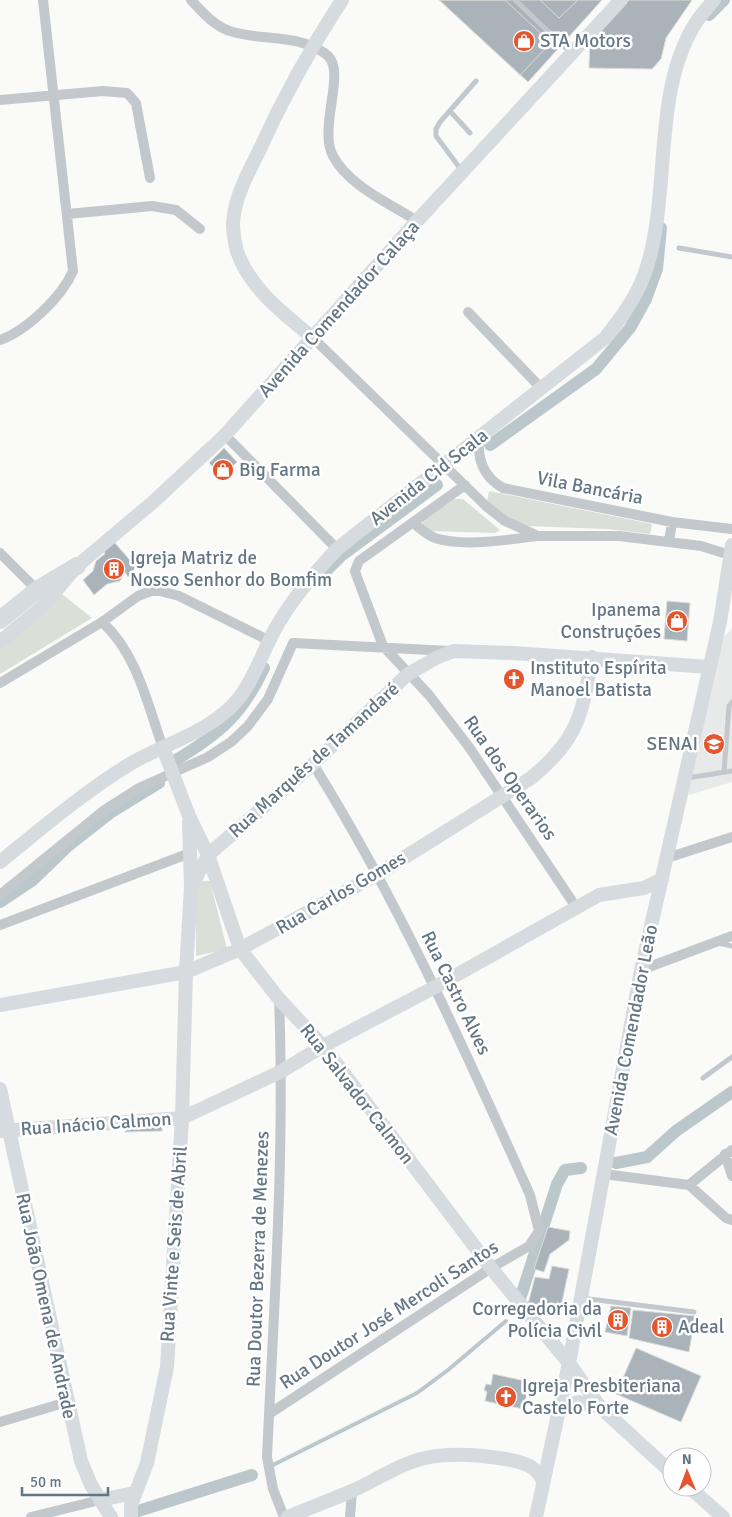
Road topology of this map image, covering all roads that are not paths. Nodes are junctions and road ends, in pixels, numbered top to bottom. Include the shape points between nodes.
1 (43, 0) edge
2 (191, 0) edge
3 (342, 0) edge
4 (515, 0) edge
5 (621, 0) edge
6 (714, 0) edge
7 (312, 45) junction
8 (571, 54) junction
9 (476, 81) dead end
10 (55, 94) junction
11 (0, 100) edge
12 (450, 111) junction
13 (470, 133) dead end
14 (463, 171) junction
15 (150, 178) dead end
16 (68, 214) junction
17 (417, 221) junction
18 (200, 229) dead end
19 (679, 248) dead end
20 (732, 257) edge
21 (468, 312) dead end
22 (0, 340) edge
23 (309, 343) junction
24 (542, 389) junction
25 (225, 435) junction
26 (479, 437) junction
27 (443, 464) junction
28 (465, 485) junction
29 (413, 522) junction
30 (672, 522) junction
31 (732, 529) edge
32 (538, 536) junction
33 (669, 542) junction
34 (337, 549) junction
35 (731, 550) edge
36 (0, 554) edge
37 (77, 566) joint
38 (41, 597) junction
39 (0, 620) edge
40 (726, 620) edge
41 (102, 622) junction
42 (270, 641) junction
43 (0, 642) edge
44 (383, 646) junction
45 (454, 651) junction
46 (592, 657) junction
47 (709, 667) junction
48 (408, 674) junction
49 (0, 683) edge
50 (732, 702) edge
51 (163, 748) junction
52 (312, 764) junction
53 (173, 771) junction
54 (732, 771) edge
55 (724, 772) junction
56 (684, 779) junction
57 (503, 795) junction
58 (189, 816) junction
59 (732, 837) edge
60 (190, 853) junction
61 (208, 855) junction
62 (667, 858) junction
63 (0, 862) edge
64 (378, 874) junction
65 (662, 879) junction
66 (191, 887) junction
67 (0, 895) edge
68 (576, 907) junction
69 (0, 925) edge
70 (732, 936) edge
71 (714, 942) junction
72 (732, 946) edge
73 (240, 949) junction
74 (641, 970) junction
75 (186, 972) junction
76 (434, 987) junction
77 (279, 999) junction
78 (0, 1005) edge
79 (323, 1046) junction
80 (732, 1057) edge
81 (282, 1071) junction
82 (703, 1078) dead end
83 (0, 1088) edge
84 (182, 1118) junction
85 (4, 1130) edge
86 (728, 1152) edge
87 (604, 1174) junction
88 (732, 1176) edge
89 (689, 1185) junction
90 (732, 1220) edge
91 (529, 1246) joint
92 (491, 1268) junction
93 (581, 1298) junction
94 (694, 1312) dead end
95 (569, 1363) junction
96 (67, 1402) junction
97 (559, 1407) junction
98 (600, 1407) junction
99 (269, 1414) junction
100 (0, 1422) edge
101 (662, 1464) edge
102 (543, 1481) junction
103 (352, 1491) junction
104 (134, 1493) junction
105 (700, 1497) edge
106 (100, 1500) junction
107 (31, 1517) edge
108 (111, 1517) edge
109 (131, 1517) edge
110 (284, 1517) edge
111 (288, 1517) edge
112 (350, 1517) edge
113 (536, 1517) edge
114 (723, 1517) edge

1 - 10 street
2 - 7 street via 211,20 233,32
3 - 7 street
4 - 8 lane
5 - 8 street, Avenida Comendador Calaça
6 - 24 street, Avenida Cid Scala via 694,24 673,82 668,102 661,198 652,246 637,290 623,316 605,338
7 - 17 street via 330,58 334,75 327,128 332,155 360,185
7 - 23 street via 240,192 233,225 243,267 255,285
8 - 14 street, Avenida Comendador Calaça
9 - 12 lane
10 - 11 street
10 - 15 street via 127,93 136,103
10 - 16 street
12 - 13 lane
12 - 14 lane via 436,129 436,136
14 - 17 street, Avenida Comendador Calaça
16 - 18 street via 152,206 176,210
16 - 22 street via 71,275 39,316
17 - 23 street, Avenida Comendador Calaça
19 - 20 lane
21 - 24 street
23 - 25 street, Avenida Comendador Calaça
23 - 27 street
24 - 26 street, Avenida Cid Scala
25 - 34 street
25 - 37 street, Avenida Comendador Calaça via 152,503
26 - 27 street, Avenida Cid Scala
26 - 30 street, Vila Bancária via 482,465 493,483 503,488
27 - 28 street
27 - 34 street, Avenida Cid Scala
28 - 29 street, Avenida Cid Scala
28 - 32 street via 495,514
29 - 32 street via 434,538 449,541
29 - 44 street, Avenida Cid Scala via 360,562 356,571
30 - 31 street, Vila Bancária
30 - 33 street
32 - 33 street via 619,536
33 - 35 street
34 - 42 street, Avenida Cid Scala via 300,590
35 - 40 street, Avenida Comendador Leão
36 - 38 street
37 - 38 highway
38 - 39 highway
38 - 43 street
40 - 47 street, Avenida Comendador Leão
41 - 42 street via 138,596 160,591 179,596
41 - 49 street
41 - 51 street via 114,633 128,655
42 - 51 street, Avenida Cid Scala via 234,704 200,729
44 - 45 street
44 - 48 street, Rua dos Operarios
44 - 53 street via 293,643 268,699 248,726 208,757
45 - 46 street
45 - 48 street, Rua Marquês de Tamandaré
46 - 47 street
46 - 57 street, Rua Carlos Gomes via 584,704 571,736 546,765
47 - 56 street, Avenida Comendador Leão
48 - 52 street, Rua Marquês de Tamandaré
48 - 57 street, Rua dos Operarios via 429,696
50 - 55 lane via 729,706
51 - 53 street, Rua Salvador Calmon
51 - 63 street, Avenida Cid Scala via 97,785
52 - 61 street, Rua Marquês de Tamandaré
52 - 64 street, Rua Castro Alves
53 - 58 street, Rua Salvador Calmon
53 - 67 street via 103,811
54 - 55 lane
55 - 56 lane
56 - 62 street, Avenida Comendador Leão
57 - 64 street, Rua Carlos Gomes
57 - 68 street, Rua dos Operarios
58 - 60 street, Rua Vinte e Seis de Abril
58 - 61 street, Rua Salvador Calmon
59 - 62 street
60 - 66 street, Rua Vinte e Seis de Abril
60 - 69 street
61 - 66 street, Rua Marquês de Tamandaré
61 - 73 street, Rua Salvador Calmon
62 - 65 street, Avenida Comendador Leão
64 - 73 street, Rua Carlos Gomes
64 - 76 street, Rua Castro Alves
65 - 68 street, Rua Inácio Calmon via 644,888 599,895
65 - 74 street, Avenida Comendador Leão
66 - 75 street, Rua Vinte e Seis de Abril
68 - 76 street, Rua Inácio Calmon
70 - 71 street
71 - 72 lane
71 - 74 street
73 - 75 street, Rua Carlos Gomes
73 - 77 street, Rua Salvador Calmon
74 - 87 street, Avenida Comendador Leão
75 - 78 street, Rua Carlos Gomes
75 - 84 street, Rua Vinte e Seis de Abril
76 - 79 street, Rua Inácio Calmon
76 - 91 street, Rua Castro Alves via 530,1195 539,1231
77 - 79 street, Rua Salvador Calmon
77 - 81 street, Rua Doutor Bezerra de Menezes
79 - 81 street, Rua Inácio Calmon
79 - 92 street, Rua Salvador Calmon
80 - 82 lane
81 - 84 street, Rua Inácio Calmon
81 - 99 street, Rua Doutor Bezerra de Menezes via 279,1247
83 - 85 street, Rua João Omena de Andrade
84 - 85 street, Rua Inácio Calmon
84 - 104 street, Rua Vinte e Seis de Abril via 167,1367 146,1464
85 - 96 street, Rua João Omena de Andrade
86 - 88 street
86 - 89 street
87 - 89 street
87 - 93 street, Avenida Comendador Leão
89 - 90 street
91 - 92 street, Rua Doutor José Mercoli Santos
92 - 95 street, Rua Salvador Calmon
92 - 99 street, Rua Doutor José Mercoli Santos
93 - 94 lane
93 - 95 street, Avenida Comendador Leão
95 - 97 street, Avenida Comendador Leão
95 - 98 street, Rua Salvador Calmon
96 - 100 street
96 - 106 street, Rua João Omena de Andrade via 81,1461
97 - 98 street via 579,1402
97 - 102 street, Avenida Comendador Leão
98 - 101 street, Rua Salvador Calmon
99 - 110 street, Rua Doutor Bezerra de Menezes via 267,1457 273,1488
102 - 103 street via 537,1469 529,1464 499,1458 442,1455 399,1466
102 - 113 street, Avenida Comendador Leão
103 - 111 street
103 - 112 street
104 - 106 street
104 - 109 street, Rua Vinte e Seis de Abril
105 - 114 street
106 - 107 street
106 - 108 street, Rua João Omena de Andrade

